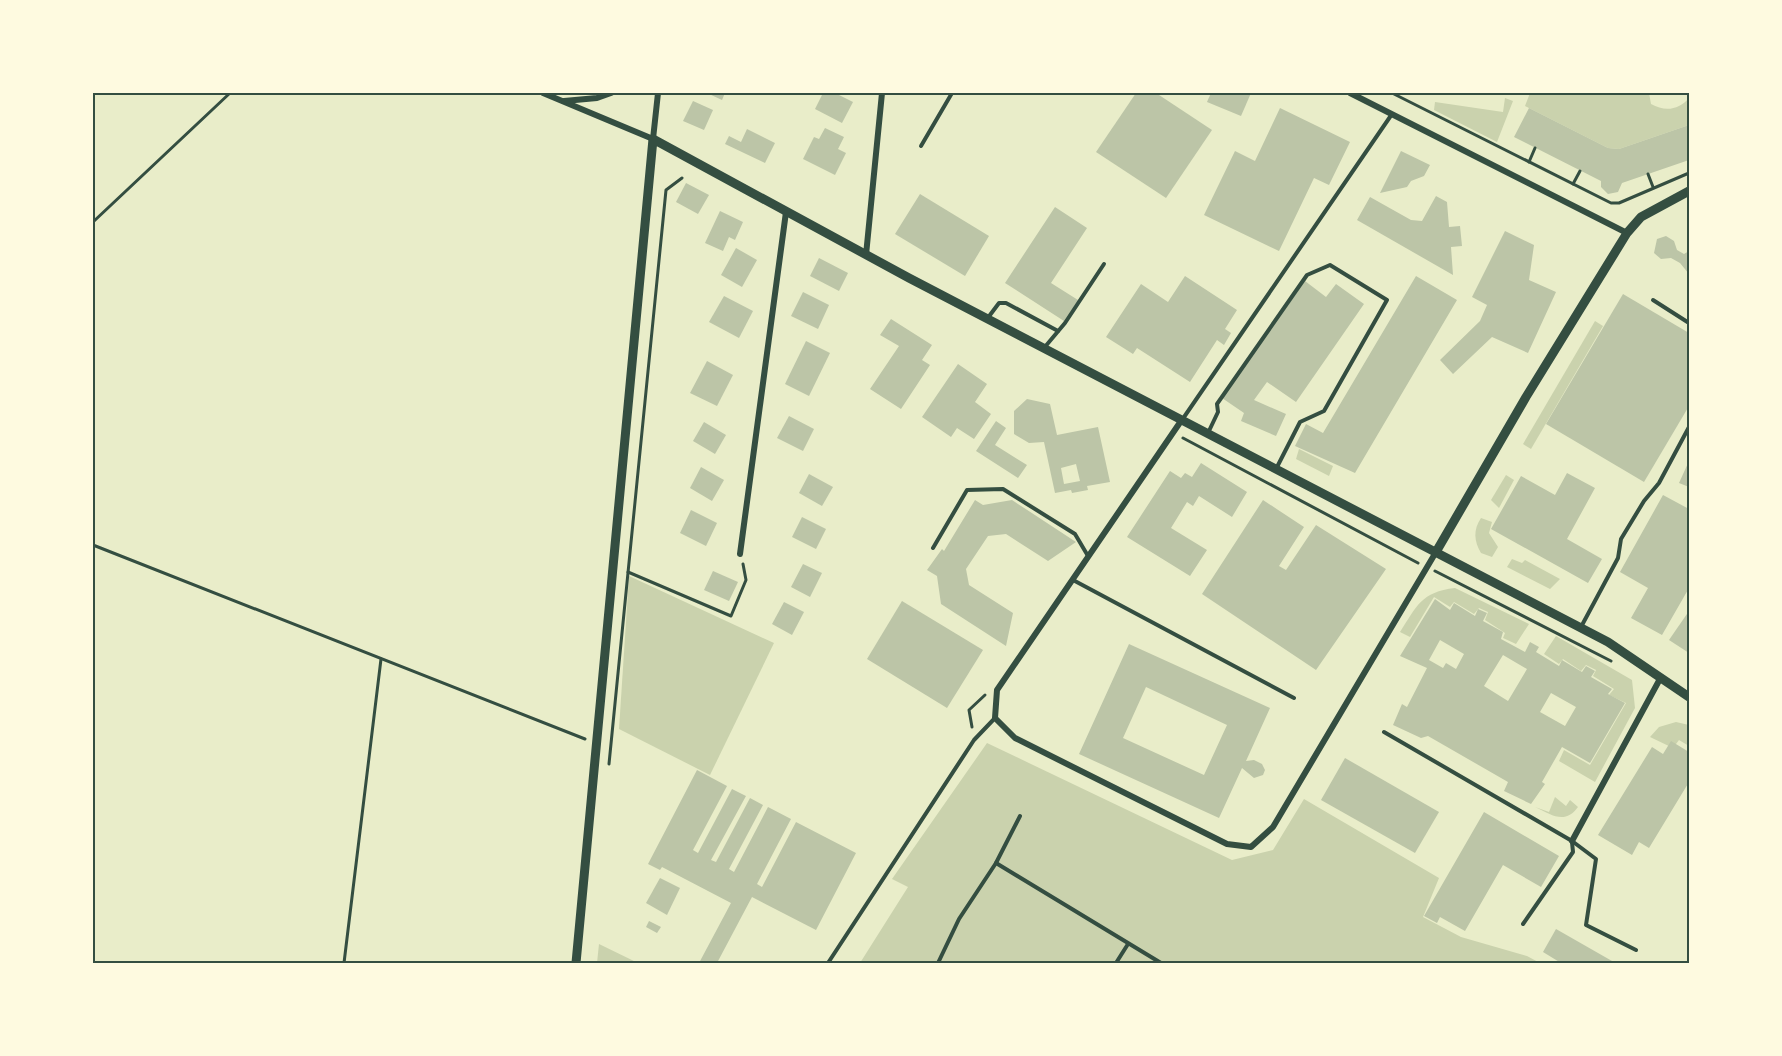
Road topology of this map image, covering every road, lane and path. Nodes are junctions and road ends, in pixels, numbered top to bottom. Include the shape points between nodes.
1 (230, 93) edge
2 (543, 93) edge
3 (611, 93) edge
4 (658, 93) edge
5 (882, 93) edge
6 (952, 93) edge
7 (1350, 93) edge
8 (1392, 93) edge
9 (561, 101) junction
10 (1392, 114) junction
11 (653, 140) junction
12 (921, 146) dead end
13 (1535, 148) dead end
14 (1529, 162) junction
15 (1580, 171) dead end
16 (1689, 172) edge
17 (1648, 174) dead end
18 (682, 178) dead end
19 (1573, 184) junction
20 (1653, 187) junction
21 (1689, 191) edge
22 (786, 212) junction
23 (93, 222) edge
24 (1627, 233) junction
25 (866, 255) junction
26 (1104, 264) dead end
27 (1653, 300) dead end
28 (987, 320) junction
29 (1689, 323) edge
30 (1058, 331) junction
31 (1044, 349) junction
32 (1181, 421) junction
33 (1689, 427) edge
34 (1174, 433) junction
35 (1207, 435) junction
36 (1275, 470) junction
37 (93, 545) edge
38 (933, 548) dead end
39 (1436, 552) junction
40 (740, 554) joint
41 (1088, 557) junction
42 (615, 564) junction
43 (1427, 568) junction
44 (627, 572) junction
45 (1072, 580) junction
46 (1581, 628) junction
47 (381, 659) junction
48 (1612, 661) dead end
49 (1661, 677) junction
50 (997, 690) junction
51 (1689, 697) edge
52 (1294, 698) dead end
53 (995, 718) junction
54 (1384, 732) dead end
55 (974, 740) junction
56 (596, 743) junction
57 (608, 773) dead end
58 (1020, 816) dead end
59 (1572, 841) junction
60 (996, 863) junction
61 (885, 875) junction
62 (892, 879) dead end
63 (1523, 924) dead end
64 (1128, 944) junction
65 (1636, 950) dead end
66 (344, 963) edge
67 (576, 963) edge
68 (828, 963) edge
69 (938, 963) edge
70 (1116, 963) edge
71 (1161, 963) edge

1 - 23 path
2 - 9 street
3 - 9 street
4 - 11 street
5 - 25 street
6 - 12 lane
7 - 10 street
8 - 14 path
9 - 11 street
10 - 24 street
10 - 32 lane
11 - 22 street
11 - 42 street
13 - 14 path
14 - 19 path
15 - 19 path
16 - 20 path
17 - 20 path
18 - 44 path via 666,190
19 - 20 path via 1619,203
21 - 24 street via 1641,218
22 - 25 street
22 - 40 street
24 - 39 street
25 - 28 street
26 - 30 lane
27 - 29 lane
28 - 30 lane via 999,303 1006,303
28 - 31 street
30 - 31 lane
31 - 32 street
32 - 34 street
32 - 35 street
33 - 46 lane via 1659,483 1621,539 1618,558
34 - 41 street
34 - 43 path
35 - 36 street
35 - 36 lane via 1218,412 1217,404 1270,325 1307,275 1330,266 1387,300 1324,411 1300,422
36 - 39 street
37 - 47 path
38 - 41 lane via 967,490 1003,489 1075,534
39 - 43 street
39 - 46 street
40 - 44 path via 746,580 731,616
41 - 45 street
42 - 44 path
42 - 56 street
43 - 48 path
43 - 53 street via 1273,827 1251,847 1227,844 1015,738
44 - 57 path
45 - 50 street
45 - 52 lane
46 - 49 street
47 - 56 path
47 - 66 path
49 - 51 street
49 - 59 street
50 - 53 street
50 - 55 path via 988,691 969,710
53 - 55 lane
54 - 59 lane
55 - 61 lane
56 - 67 street
58 - 60 lane
59 - 63 lane via 1573,852
59 - 65 lane via 1596,859 1586,925
60 - 64 lane
60 - 69 lane via 959,919
61 - 62 lane
61 - 68 lane
64 - 70 lane
64 - 71 lane

